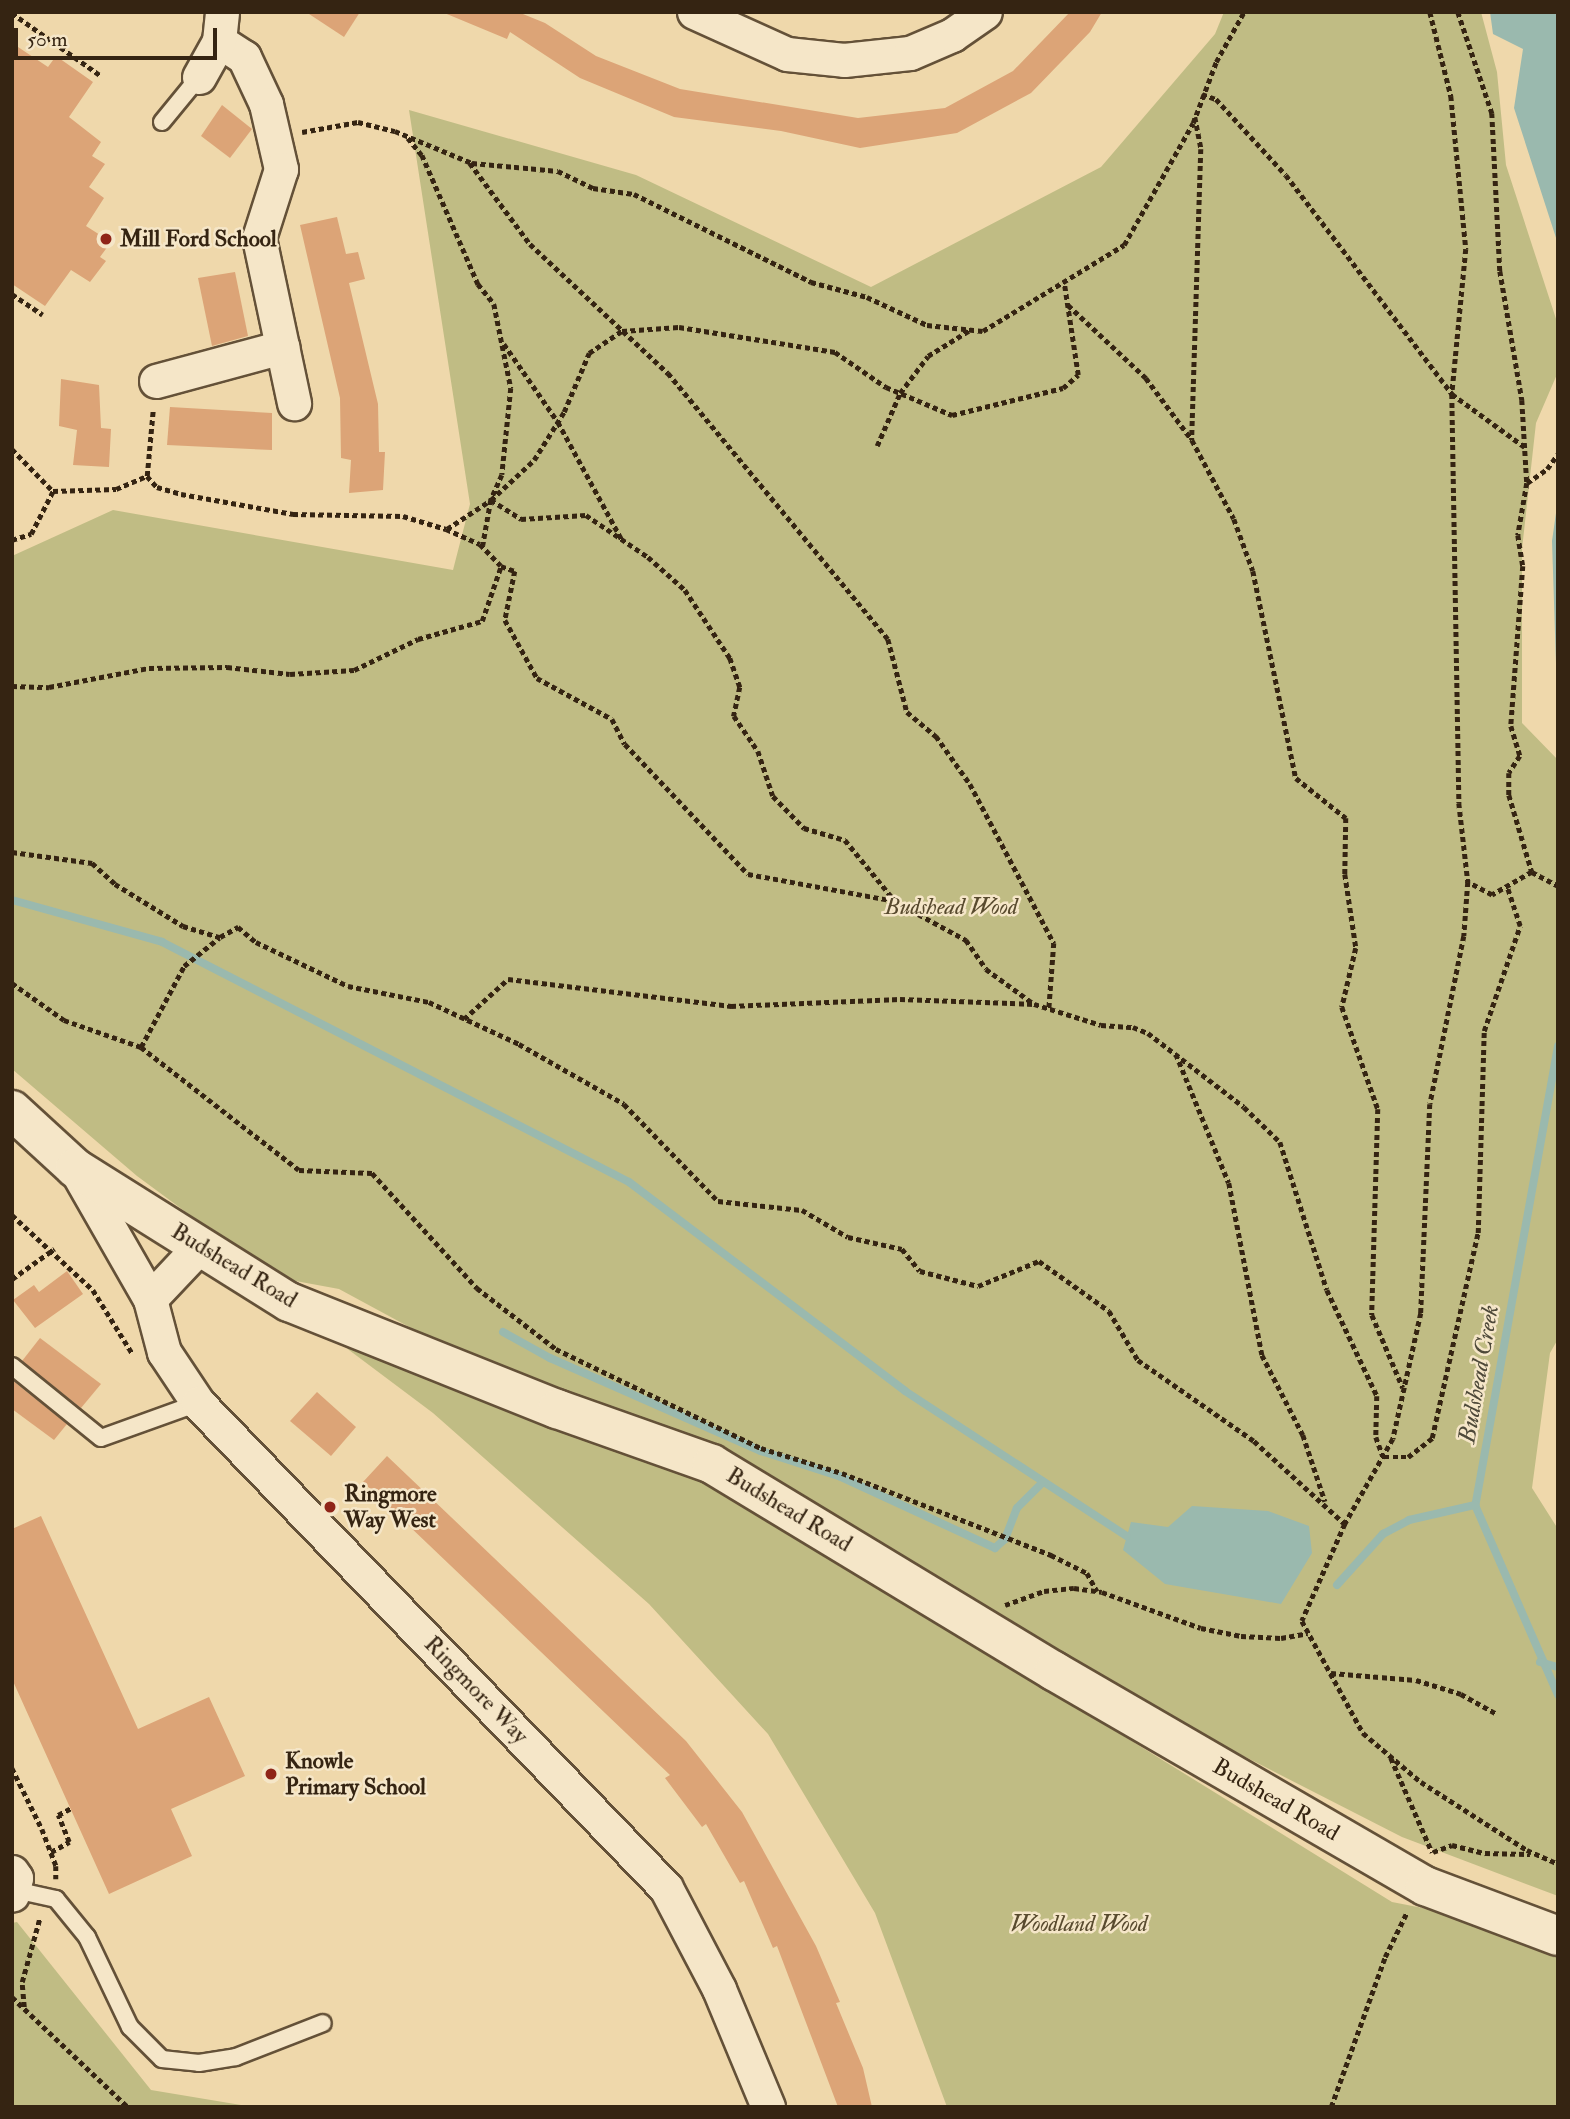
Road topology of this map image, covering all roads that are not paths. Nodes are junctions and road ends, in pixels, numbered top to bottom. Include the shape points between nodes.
1 (694, 12) edge
2 (985, 12) edge
3 (221, 27) edge
4 (199, 77) joint
5 (162, 122) dead end
6 (282, 347) junction
7 (156, 382) road end
8 (294, 403) dead end
9 (12, 1111) edge
10 (75, 1168) junction
11 (200, 1246) junction
12 (150, 1299) junction
13 (12, 1366) edge
14 (198, 1403) junction
15 (13, 1886) edge
16 (1558, 1936) edge
17 (323, 2023) dead end
18 (768, 2107) edge

1 - 2 street via 787,54 844,60 910,53 953,36
3 - 4 street
3 - 6 street via 244,57 266,104 281,169 259,238
4 - 5 lane
6 - 7 street
6 - 8 street
9 - 10 street, Budshead Road
10 - 11 street, Budshead Road
10 - 12 street, Ringmore Way
11 - 12 street
11 - 16 street, Budshead Road via 289,1302 557,1409 712,1464 969,1619
12 - 14 street, Ringmore Way via 164,1352
13 - 14 lane via 101,1438
14 - 18 street, Ringmore Way via 666,1888 719,1989
15 - 17 lane via 56,1899 87,1937 130,2027 162,2059 199,2063 236,2057

